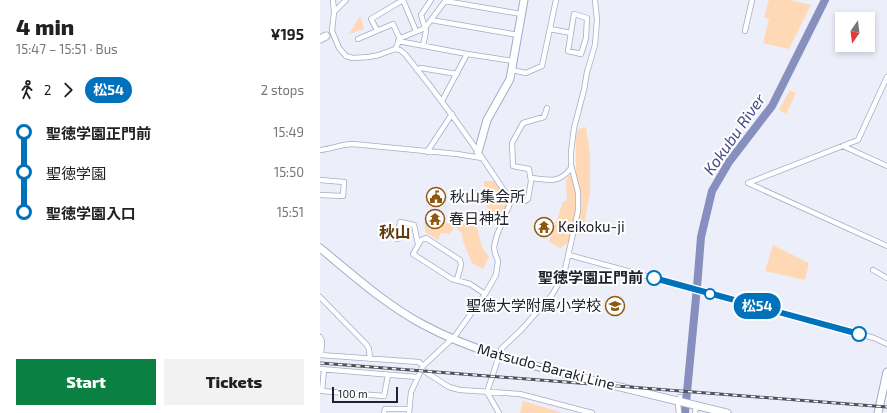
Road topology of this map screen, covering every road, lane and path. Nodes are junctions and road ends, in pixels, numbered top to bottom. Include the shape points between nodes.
1 (333, 0) edge
2 (346, 0) edge
3 (403, 0) edge
4 (431, 0) edge
5 (446, 0) edge
6 (524, 0) edge
7 (556, 0) edge
8 (594, 0) edge
9 (752, 0) edge
10 (334, 12) junction
11 (521, 14) junction
12 (431, 20) junction
13 (425, 28) junction
14 (550, 29) junction
15 (377, 30) junction
16 (332, 31) junction
17 (416, 31) junction
18 (745, 31) dead end
19 (571, 33) junction
20 (518, 35) junction
21 (323, 38) edge
22 (358, 39) dead end
23 (399, 40) junction
24 (423, 46) junction
25 (395, 49) junction
26 (468, 54) junction
27 (513, 61) junction
28 (417, 70) junction
29 (512, 70) junction
30 (457, 74) junction
31 (887, 77) edge
32 (885, 86) edge
33 (442, 101) junction
34 (547, 108) dead end
35 (452, 114) junction
36 (843, 146) junction
37 (320, 150) edge
38 (428, 152) junction
39 (480, 155) junction
40 (887, 166) edge
41 (572, 168) junction
42 (531, 178) junction
43 (320, 180) edge
44 (320, 196) edge
45 (508, 197) junction
46 (397, 239) dead end
47 (418, 244) junction
48 (887, 246) edge
49 (320, 248) edge
50 (569, 255) junction
51 (873, 270) dead end
52 (887, 278) edge
53 (456, 280) junction
54 (485, 294) junction
55 (320, 297) edge
56 (320, 337) edge
57 (452, 339) junction
58 (887, 344) edge
59 (501, 352) dead end
60 (321, 355) edge
61 (370, 359) junction
62 (497, 362) dead end
63 (422, 368) junction
64 (322, 370) edge
65 (887, 372) edge
66 (388, 375) junction
67 (417, 377) junction
68 (886, 386) edge
69 (487, 392) junction
70 (680, 399) junction
71 (696, 409) edge
72 (409, 411) edge
73 (384, 413) edge
74 (499, 413) edge
75 (592, 413) edge
76 (679, 413) edge
77 (727, 413) edge
78 (878, 413) edge

1 - 10 street
2 - 10 street
3 - 15 street via 371,19
3 - 17 street
4 - 13 street via 421,15
5 - 11 street
5 - 12 street
6 - 11 main road
7 - 14 street
8 - 41 street via 597,20 595,44 574,128
9 - 18 street
10 - 16 street
11 - 20 main road
12 - 13 street
12 - 20 street
13 - 17 street
13 - 24 street
14 - 19 street
14 - 29 street via 542,66 526,73
15 - 22 street
15 - 23 street via 393,24
16 - 21 street
16 - 25 street via 346,56 353,58 379,55
17 - 23 street
19 - 19 street via 574,14 586,18 586,38 581,54 568,51
20 - 27 main road
23 - 24 street
23 - 25 street
24 - 26 street
25 - 28 street via 405,54
26 - 27 street
26 - 30 street
27 - 29 main road
28 - 30 street via 421,68
28 - 33 street
29 - 39 main road via 509,82 487,120
30 - 33 street
31 - 32 street
32 - 36 street via 858,140
33 - 35 street
34 - 42 street via 544,117 523,123 512,143 513,166 528,168
35 - 38 street
35 - 39 street
36 - 40 street
36 - 48 street via 748,183
37 - 38 street via 353,144
38 - 39 street
39 - 45 street
41 - 42 street via 558,180
41 - 50 street via 579,201
42 - 45 street via 528,199 525,201
43 - 44 street via 344,182 343,196
45 - 54 street via 511,201 494,247 498,261 497,271
46 - 47 street via 400,222 414,225
47 - 53 street via 413,254
47 - 53 street via 426,238 460,260
49 - 57 main road, Matsudo-Baraki Line via 390,304 421,324
50 - 58 street via 874,338
50 - 59 street via 555,293
51 - 52 street
53 - 54 street via 470,284
54 - 57 street
55 - 61 street via 366,344
56 - 60 street
57 - 63 street
57 - 70 main road, Matsudo-Baraki Line via 501,358
60 - 61 street
61 - 63 street via 419,362
62 - 69 street
63 - 67 street
63 - 69 street via 452,388
64 - 66 street
64 - 66 street via 322,391 384,396
65 - 68 main road
66 - 67 street
67 - 72 street via 411,392
68 - 78 main road
69 - 74 street
69 - 75 street via 520,394
70 - 71 main road, Matsudo-Baraki Line
70 - 76 street
71 - 77 main road, Matsudo-Baraki Line
72 - 73 street via 385,409

